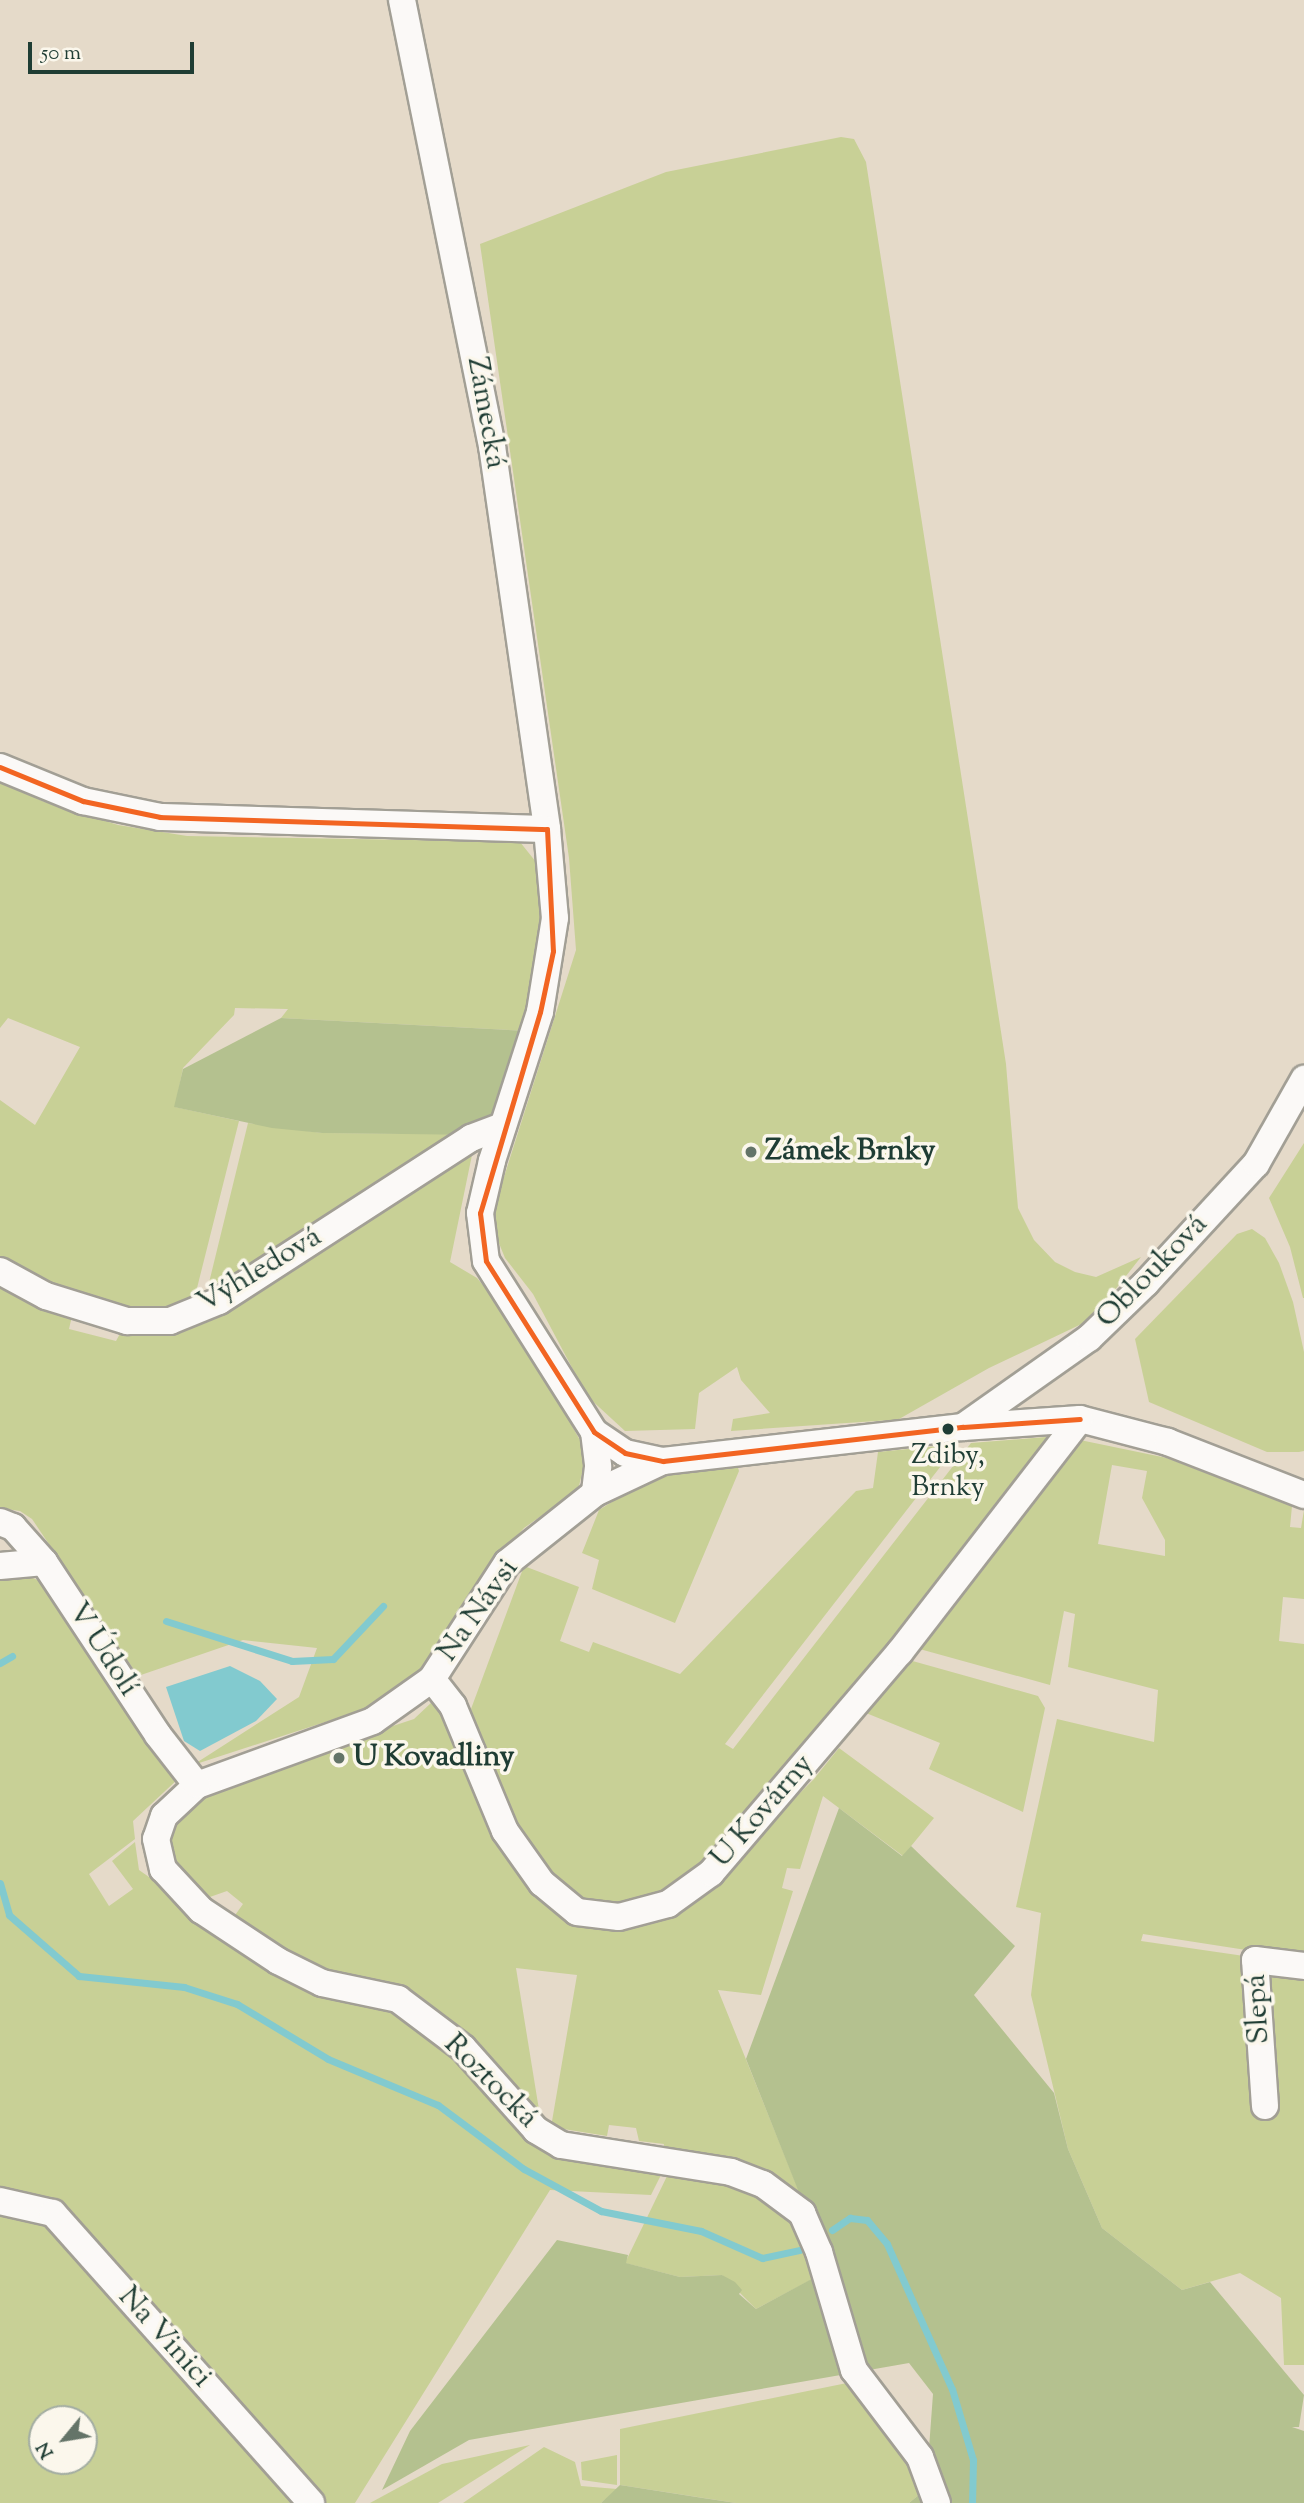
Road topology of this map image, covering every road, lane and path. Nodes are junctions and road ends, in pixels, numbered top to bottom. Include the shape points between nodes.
1 (402, 0) edge
2 (0, 767) edge
3 (547, 829) junction
4 (1304, 1079) edge
5 (503, 1126) junction
6 (0, 1271) edge
7 (1080, 1419) junction
8 (963, 1427) junction
9 (594, 1432) junction
10 (663, 1461) junction
11 (594, 1493) junction
12 (1304, 1495) edge
13 (0, 1522) edge
14 (44, 1562) junction
15 (0, 1566) edge
16 (432, 1679) junction
17 (197, 1786) junction
18 (1304, 1965) edge
19 (1265, 2106) dead end
20 (0, 2201) edge
21 (311, 2503) edge
22 (937, 2503) edge

1 - 3 street, Zámecká via 492,446
2 - 3 street via 83,801 160,817
3 - 5 street, Zámecká via 553,951 540,1012
4 - 8 street, Oblouková via 1256,1164 1146,1283 1088,1338
5 - 6 street, Výhledová via 471,1138 219,1301 170,1321 127,1321 46,1296
5 - 9 street, Zámecká via 480,1213 486,1261
7 - 8 street
7 - 12 street via 1168,1442
7 - 16 street, U Kovárny via 900,1652 711,1873 668,1904 619,1917 577,1912 542,1883 505,1831 453,1706
8 - 10 street
9 - 10 street via 625,1453
9 - 11 street via 598,1468
10 - 11 street, Na Návsi
11 - 16 street, Na Návsi via 507,1563
13 - 14 street, V Údolí via 13,1527
14 - 15 street
14 - 17 street, V Údolí
16 - 17 street, Roztocká via 373,1721
17 - 22 street, Roztocká via 164,1816 156,1839 163,1869 201,1910 278,1961 322,1983 398,1999 463,2048 536,2130 561,2145 731,2172 763,2184 802,2213 819,2252 854,2370 920,2457
18 - 19 street, Slepá via 1255,1960
20 - 21 street, Na Vinici via 53,2213

